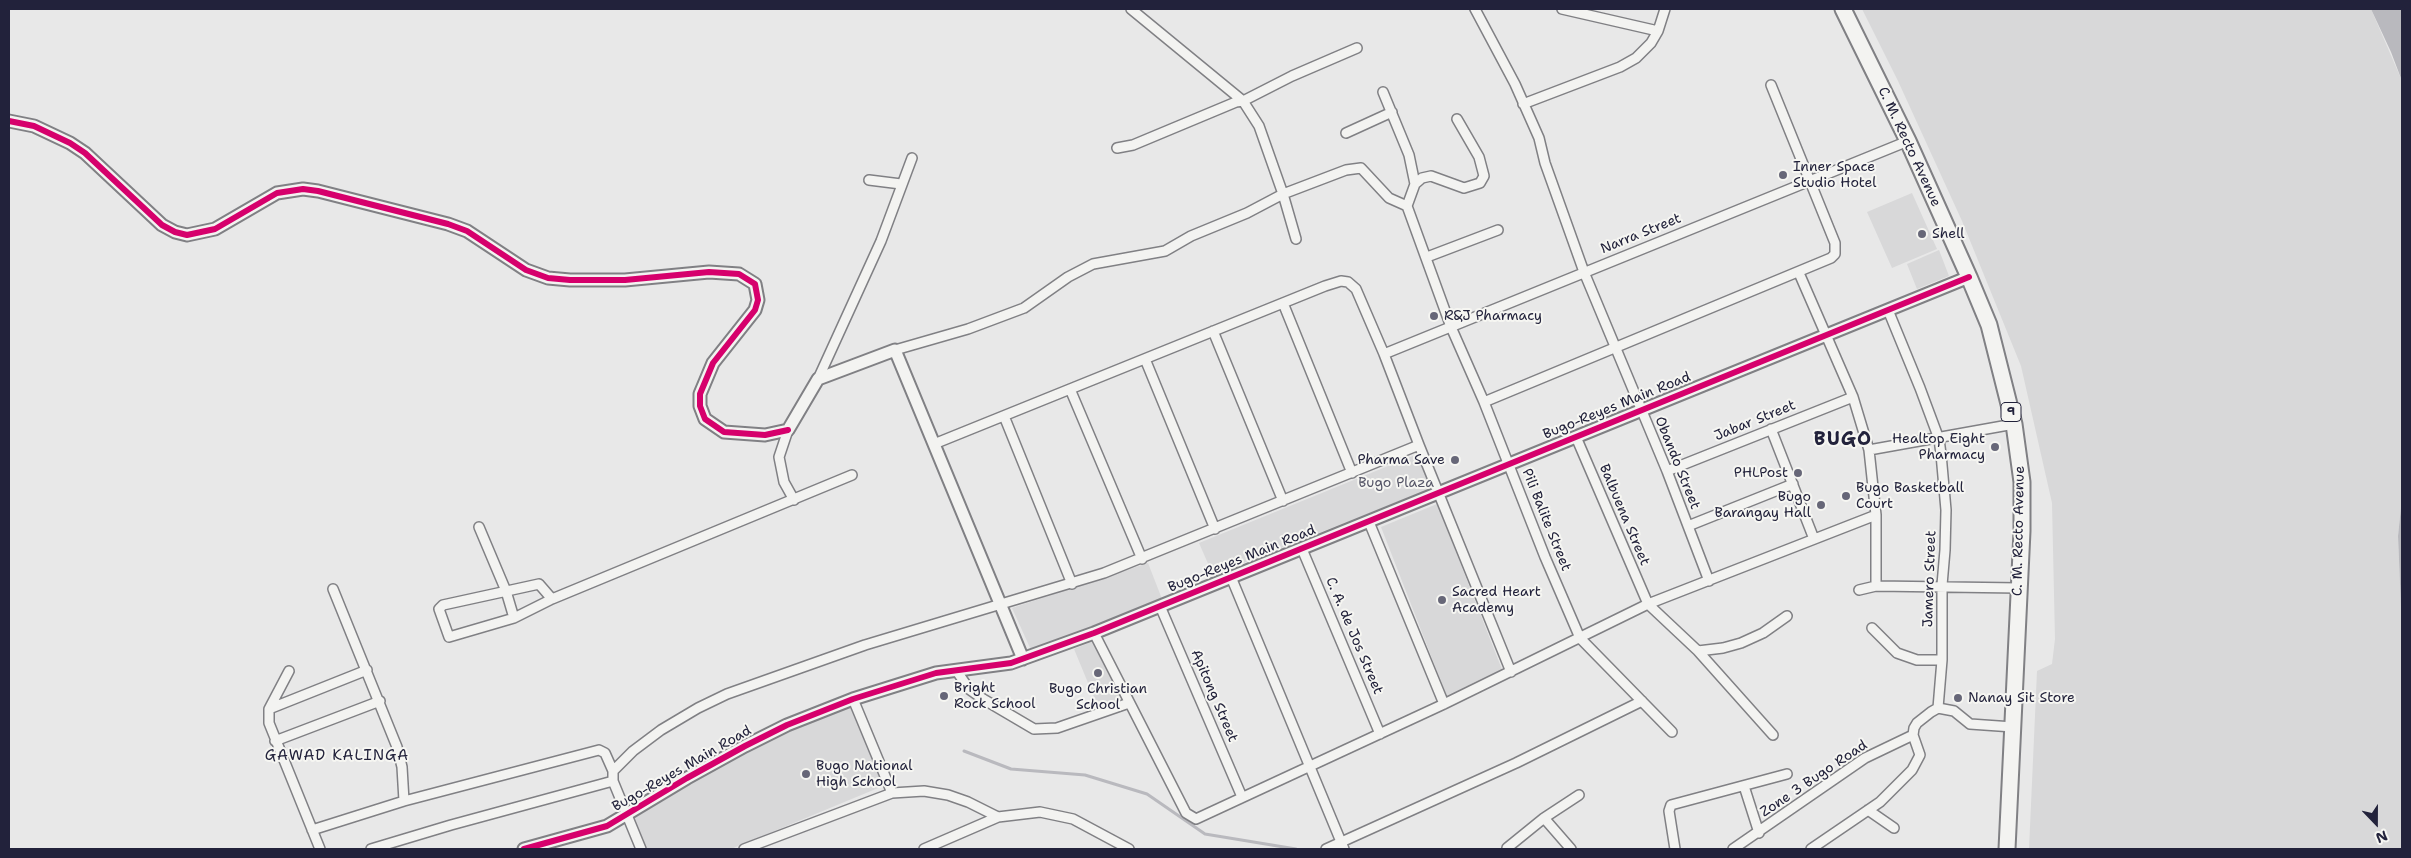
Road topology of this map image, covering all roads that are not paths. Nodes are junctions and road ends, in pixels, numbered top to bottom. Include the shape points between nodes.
1 (1131, 9) edge
2 (1475, 9) edge
3 (1562, 9) edge
4 (1665, 9) edge
5 (1843, 9) edge
6 (1658, 31) junction
7 (1357, 48) dead end
8 (1770, 85) dead end
9 (1383, 92) dead end
10 (1243, 101) junction
11 (1523, 104) junction
12 (1392, 112) junction
13 (1457, 119) dead end
14 (9, 120) edge
15 (1346, 133) dead end
16 (1908, 141) junction
17 (1117, 148) dead end
18 (912, 158) dead end
19 (870, 180) dead end
20 (1811, 180) junction
21 (901, 184) junction
22 (1415, 184) junction
23 (1283, 194) junction
24 (1407, 206) junction
25 (1498, 230) dead end
26 (1296, 239) dead end
27 (1427, 256) junction
28 (1584, 272) junction
29 (1799, 273) junction
30 (1969, 277) junction
31 (1283, 303) junction
32 (1888, 310) junction
33 (1451, 326) junction
34 (1213, 331) junction
35 (1826, 336) junction
36 (1614, 347) junction
37 (895, 350) junction
38 (1384, 354) junction
39 (1144, 359) junction
40 (818, 379) junction
41 (1070, 389) junction
42 (1853, 397) junction
43 (1484, 402) junction
44 (1640, 410) junction
45 (1004, 416) junction
46 (2014, 424) junction
47 (1771, 429) junction
48 (788, 430) junction
49 (1576, 437) junction
50 (1939, 439) junction
51 (934, 444) junction
52 (1419, 445) junction
53 (1869, 450) junction
54 (1508, 464) junction
55 (1667, 471) junction
56 (1352, 473) junction
57 (852, 475) dead end
58 (1793, 484) junction
59 (1439, 494) junction
60 (794, 500) junction
61 (1283, 501) junction
62 (1876, 515) junction
63 (1369, 522) junction
64 (1688, 526) junction
65 (479, 527) dead end
66 (1215, 529) junction
67 (1814, 539) junction
68 (1302, 549) junction
69 (1142, 558) junction
70 (1231, 577) junction
71 (1708, 581) junction
72 (1072, 584) junction
73 (1942, 585) junction
74 (1876, 586) junction
75 (2019, 588) junction
76 (334, 589) dead end
77 (1859, 590) dead end
78 (506, 591) junction
79 (552, 599) junction
80 (1648, 604) junction
81 (1000, 605) junction
82 (1160, 606) junction
83 (1787, 616) dead end
84 (514, 618) junction
85 (1872, 628) dead end
86 (1094, 633) junction
87 (1580, 638) junction
88 (1698, 651) junction
89 (1022, 659) junction
90 (1942, 660) junction
91 (367, 670) junction
92 (956, 670) junction
93 (289, 671) dead end
94 (1511, 672) junction
95 (853, 699) junction
96 (380, 701) junction
97 (1642, 701) junction
98 (1130, 703) junction
99 (1444, 704) junction
100 (269, 708) junction
101 (1938, 708) junction
102 (2013, 726) junction
103 (1672, 732) dead end
104 (1380, 734) junction
105 (1773, 735) dead end
106 (1913, 736) junction
107 (275, 741) junction
108 (1309, 765) junction
109 (613, 771) junction
110 (1787, 774) dead end
111 (613, 781) junction
112 (1744, 786) junction
113 (892, 793) junction
114 (1580, 795) dead end
115 (1242, 797) junction
116 (404, 801) junction
117 (1868, 810) junction
118 (627, 815) junction
119 (998, 817) junction
120 (1544, 818) junction
121 (1894, 828) dead end
122 (312, 830) junction
123 (1759, 833) junction
124 (555, 845) edge
125 (1342, 846) edge
126 (1745, 846) edge
127 (1507, 848) dead end
128 (320, 849) edge
129 (371, 849) edge
130 (524, 849) edge
131 (641, 849) edge
132 (744, 849) edge
133 (924, 849) edge
134 (1130, 849) edge
135 (1326, 849) edge
136 (1571, 849) edge
137 (1674, 849) edge
138 (1734, 849) edge
139 (1811, 849) edge
140 (2007, 849) edge

1 - 10 street
2 - 11 street, Obando Street
3 - 6 street
4 - 6 street
5 - 16 highway, C. M. Recto Avenue / 9
6 - 11 street via 1644,52 1620,67
7 - 10 street
8 - 20 street
9 - 12 street
10 - 17 street via 1133,145
10 - 23 street via 1259,126
11 - 28 street, Obando Street via 1539,138
12 - 15 street
12 - 22 street via 1409,156
13 - 22 street via 1479,158 1484,176 1480,183 1464,188 1431,176
14 - 48 street via 34,126 70,142 162,225 187,235 215,229 277,193 303,189 448,224 479,238 526,270 548,278 625,280 709,272 739,274 755,284 758,300 754,310 713,363 700,394 700,406 705,418 724,432 765,435
16 - 20 street, Narra Street
16 - 30 highway, C. M. Recto Avenue / 9
18 - 21 street
19 - 21 street
20 - 28 street, Narra Street
20 - 29 street via 1836,248 1831,258
21 - 40 street via 881,241
22 - 24 street
23 - 24 street via 1326,176 1361,168 1389,198
23 - 26 street
23 - 37 street via 1165,251 1093,264 1024,308 968,329
24 - 27 street, Pili Balite Street
25 - 27 street
27 - 33 street, Pili Balite Street
28 - 33 street, Narra Street
28 - 36 street, Obando Street
29 - 35 street
29 - 36 street
30 - 32 street, Bugo-Reyes Main Road
30 - 46 highway, C. M. Recto Avenue / 9 via 1988,324
31 - 34 street
31 - 38 street via 1334,283 1342,281 1354,285
31 - 56 street
32 - 35 street, Bugo-Reyes Main Road
32 - 50 street, Jamero Street
33 - 38 street, Narra Street
33 - 43 street, Pili Balite Street
34 - 39 street
34 - 61 street
35 - 42 street
35 - 44 street, Bugo-Reyes Main Road
36 - 43 street
36 - 44 street, Obando Street
37 - 40 street
37 - 51 street
38 - 52 street
39 - 41 street
39 - 66 street
40 - 48 street
41 - 45 street
41 - 69 street
42 - 47 street, Jabar Street
42 - 53 street
43 - 54 street, Pili Balite Street
44 - 49 street, Bugo-Reyes Main Road
44 - 55 street, Obando Street
45 - 51 street
45 - 72 street
46 - 50 street
46 - 75 highway, C. M. Recto Avenue / 9 via 2022,482
47 - 55 street, Jabar Street
47 - 58 street
48 - 60 street via 779,457 784,482
49 - 54 street, Bugo-Reyes Main Road
49 - 80 street, Balbuena Street
50 - 53 street
50 - 73 street, Jamero Street via 1946,510
51 - 81 street
52 - 56 street
52 - 59 street
53 - 62 street
54 - 59 street, Bugo-Reyes Main Road
54 - 87 street, Pili Balite Street
55 - 64 street, Obando Street
56 - 61 street
57 - 60 street
58 - 64 street
58 - 67 street
59 - 63 street, Bugo-Reyes Main Road
59 - 94 street
60 - 79 street
61 - 66 street
62 - 67 street
62 - 74 street
63 - 68 street, Bugo-Reyes Main Road
63 - 99 street
64 - 71 street, Obando Street
65 - 78 street
66 - 69 street
67 - 71 street
68 - 70 street, Bugo-Reyes Main Road
68 - 104 street, C. A. de Jos Street
69 - 72 street
70 - 82 street, Bugo-Reyes Main Road
70 - 108 street
71 - 80 street
72 - 81 street
73 - 74 street
73 - 75 street
73 - 90 street, Jamero Street
74 - 77 street
75 - 102 highway, C. M. Recto Avenue / 9
76 - 91 street
78 - 79 street via 539,584
78 - 84 street
78 - 84 street via 443,605 440,609 446,631 448,636 452,636
79 - 84 street
80 - 87 street
80 - 88 street
81 - 89 street
81 - 109 street via 865,645 727,694 661,730
82 - 86 street, Bugo-Reyes Main Road
82 - 115 street, Apitong Street
83 - 88 street via 1741,643
85 - 90 street via 1897,654 1917,660
86 - 89 street, Bugo-Reyes Main Road
86 - 98 street
87 - 94 street
87 - 97 street, Pili Balite Street
88 - 105 street
89 - 92 street, Bugo-Reyes Main Road via 994,667
90 - 101 street, Jamero Street
91 - 96 street
91 - 100 street
92 - 95 street, Bugo-Reyes Main Road via 918,678
92 - 98 street via 982,700 1034,728 1057,728
93 - 100 street
94 - 99 street
95 - 113 street
95 - 118 street, Bugo-Reyes Main Road via 745,746
96 - 107 street
96 - 116 street via 402,767
97 - 103 street, Pili Balite Street
97 - 125 street
98 - 115 street via 1190,817 1202,818
99 - 104 street
100 - 107 street via 269,723
101 - 102 street via 1954,711 1970,724
101 - 106 street via 1917,723
102 - 140 highway, C. M. Recto Avenue / 9
104 - 108 street
106 - 117 street via 1919,758 1912,770
106 - 123 street, Zone 3 Bugo Road via 1866,758
107 - 122 street
108 - 115 street
108 - 125 street
109 - 111 street
109 - 116 street via 605,753 599,750
110 - 112 street
111 - 118 street
111 - 129 street
112 - 123 street
112 - 137 street via 1671,805
113 - 119 street via 924,791 948,795
113 - 132 street
114 - 120 street
116 - 122 street
117 - 121 street
117 - 139 street
118 - 124 street, Bugo-Reyes Main Road
118 - 131 street
119 - 133 street
119 - 134 street via 1028,812 1060,815 1090,826
120 - 127 street
120 - 136 street
122 - 128 street
123 - 126 street, Zone 3 Bugo Road
124 - 130 street, Bugo-Reyes Main Road
125 - 135 street
126 - 138 street, Zone 3 Bugo Road

